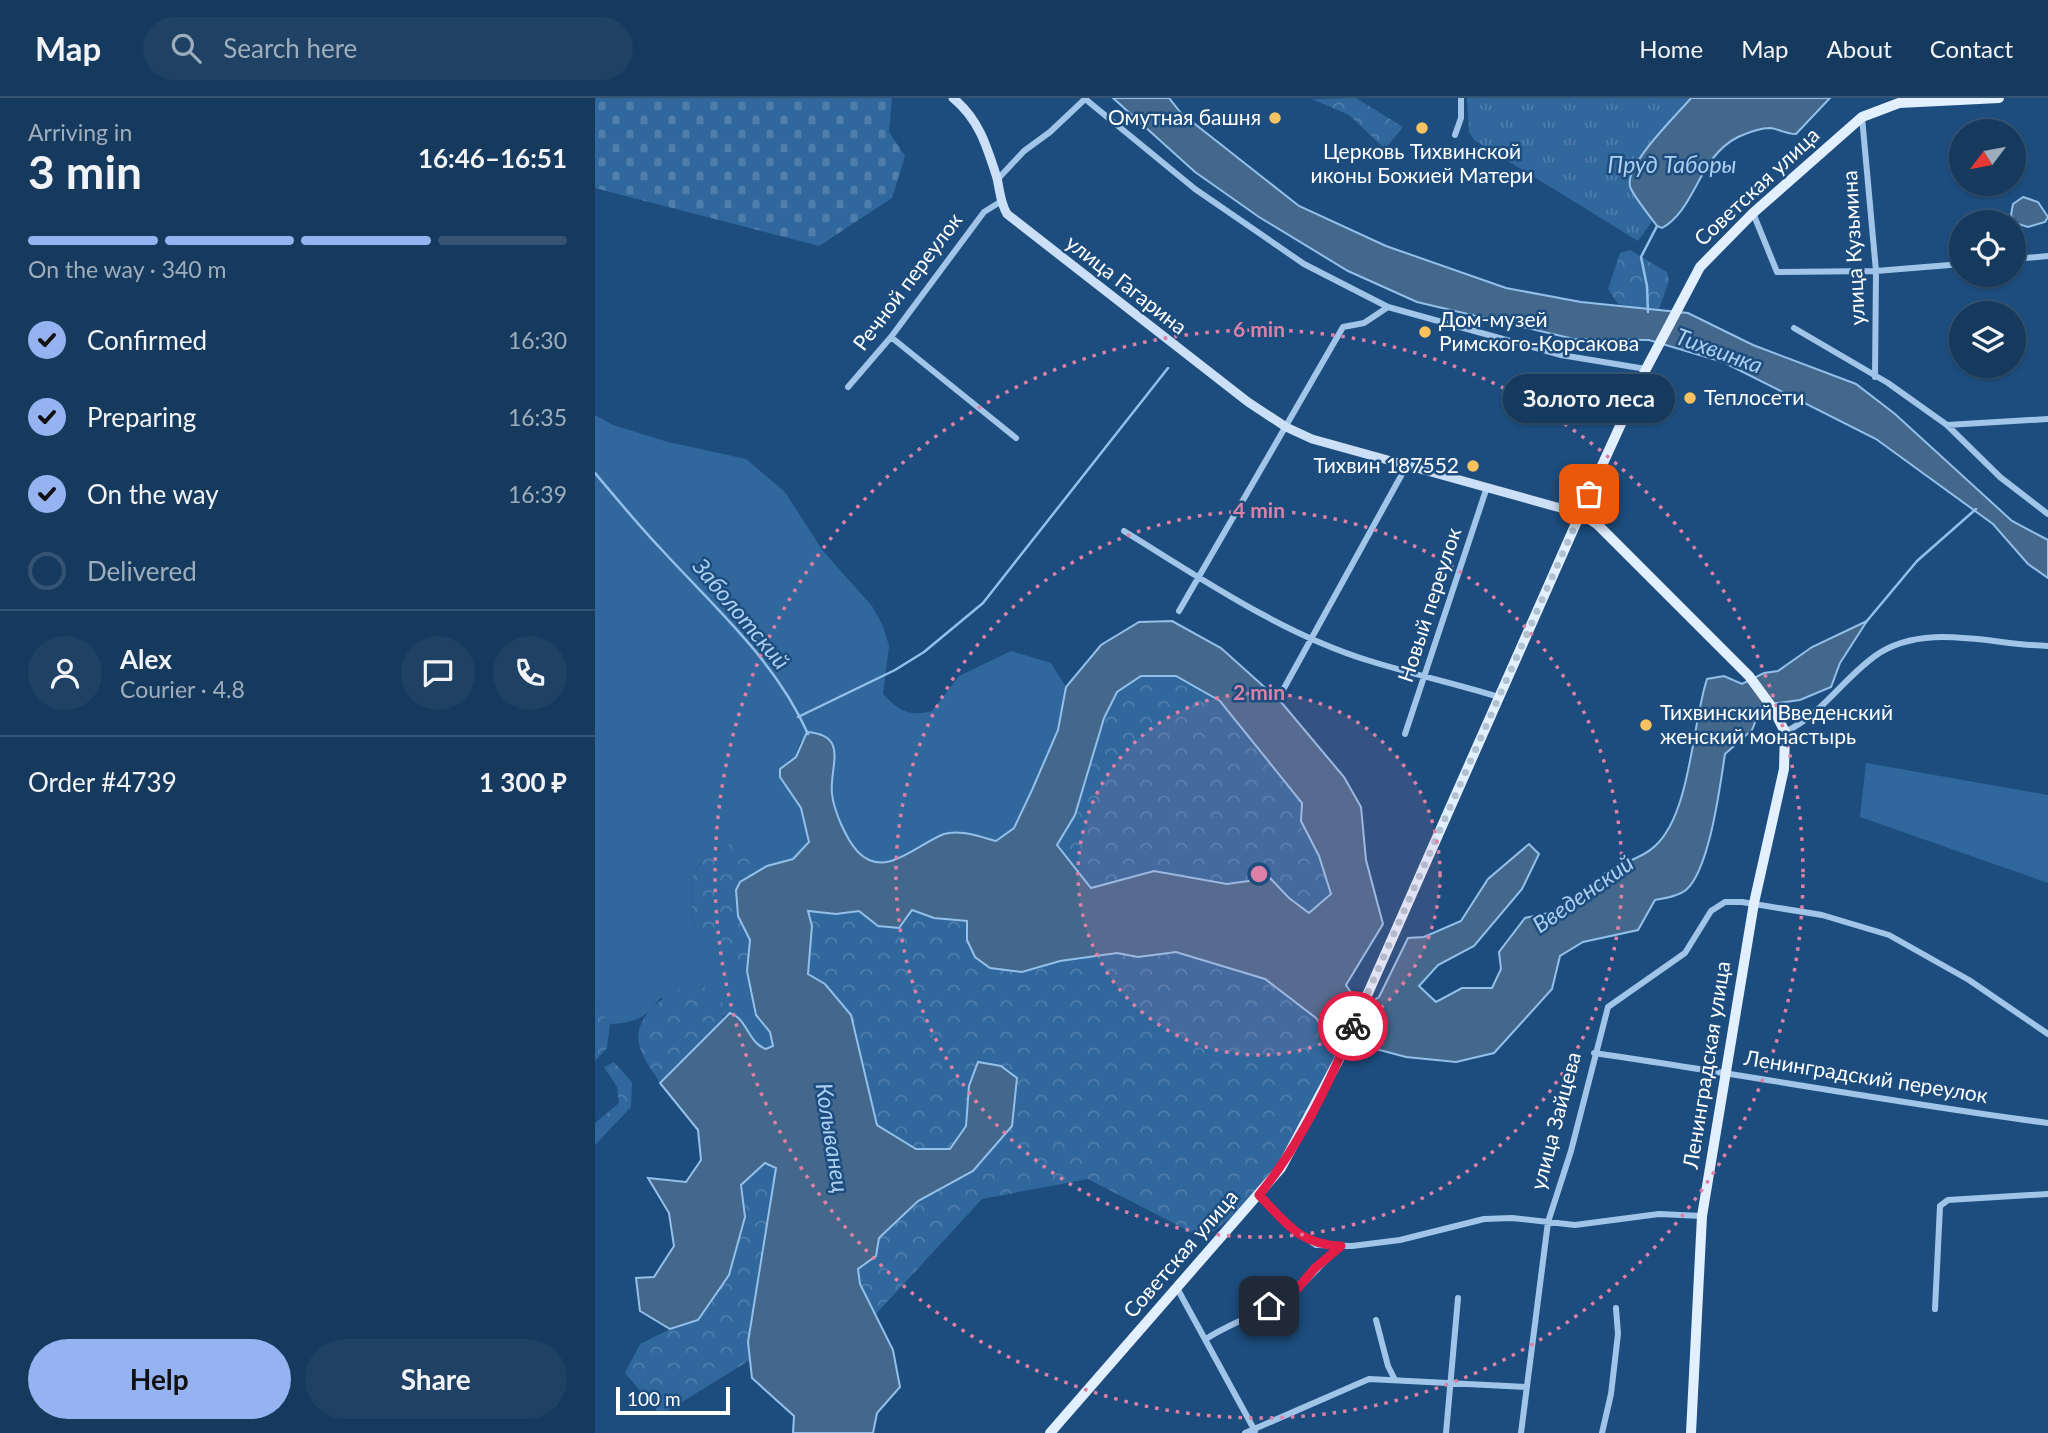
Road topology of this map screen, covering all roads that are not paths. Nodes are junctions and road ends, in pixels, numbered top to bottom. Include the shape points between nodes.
1 (953, 98) edge
2 (1084, 98) edge
3 (1461, 98) edge
4 (1999, 98) edge
5 (1862, 117) junction
6 (1455, 135) dead end
7 (997, 180) junction
8 (1000, 202) junction
9 (1753, 213) junction
10 (2048, 257) edge
11 (2026, 258) edge
12 (1949, 265) edge
13 (1876, 271) junction
14 (1388, 307) junction
15 (1794, 328) dead end
16 (891, 337) junction
17 (1646, 369) junction
18 (1875, 377) junction
19 (848, 387) dead end
20 (2048, 419) edge
21 (1947, 425) junction
22 (1286, 427) junction
23 (1016, 438) dead end
24 (1407, 465) junction
25 (1487, 487) junction
26 (1582, 513) junction
27 (2048, 514) edge
28 (1124, 531) dead end
29 (1198, 576) junction
30 (1178, 611) dead end
31 (1313, 638) junction
32 (2048, 646) edge
33 (1427, 675) junction
34 (1283, 690) dead end
35 (1499, 697) junction
36 (1785, 732) junction
37 (1405, 734) dead end
38 (1754, 904) junction
39 (2048, 1034) edge
40 (1594, 1053) junction
41 (1724, 1072) junction
42 (2048, 1123) edge
43 (2048, 1194) edge
44 (1259, 1195) junction
45 (1702, 1216) junction
46 (1548, 1222) junction
47 (1341, 1246) junction
48 (1177, 1288) junction
49 (1458, 1298) dead end
50 (1616, 1308) dead end
51 (1935, 1309) dead end
52 (1376, 1320) dead end
53 (1206, 1339) junction
54 (1395, 1380) junction
55 (1452, 1384) junction
56 (1526, 1387) junction
57 (1256, 1432) edge
58 (1050, 1433) edge
59 (1244, 1433) edge
60 (1446, 1433) edge
61 (1521, 1433) edge
62 (1602, 1433) edge
63 (1691, 1433) edge

1 - 7 street via 971,112
2 - 7 street
2 - 14 street via 1195,189 1304,264
3 - 6 street
4 - 5 main road, Советская улица via 1899,103
5 - 9 main road, Советская улица
5 - 13 street, улица Кузьмина
7 - 8 street
8 - 16 street, Речной переулок via 983,212
8 - 22 street, улица Гагарина via 1007,215
9 - 13 street via 1777,272
9 - 17 main road, Советская улица via 1700,267
10 - 11 street
12 - 13 street
13 - 18 street, улица Кузьмина
14 - 17 street via 1561,355
14 - 22 street via 1364,323 1343,327
15 - 18 street
16 - 19 street, Речной переулок
16 - 23 street
17 - 26 main road, Советская улица
18 - 21 street
20 - 21 street
21 - 27 street via 2000,477
22 - 24 street, улица Гагарина via 1312,439
22 - 29 street
24 - 25 street, улица Гагарина
24 - 31 street
25 - 26 street, улица Гагарина
25 - 33 street, Новый переулок
26 - 35 main road, Советская улица
26 - 36 main road, Ленинградская улица via 1749,676
28 - 29 street
29 - 30 street
29 - 31 street
31 - 33 street via 1369,661
31 - 34 street
32 - 36 street via 1929,636 1906,641 1874,657 1808,719
33 - 35 street
33 - 37 street, Новый переулок
35 - 44 main road, Советская улица via 1353,1028 1281,1168
36 - 38 main road, Ленинградская улица via 1784,769
38 - 39 street, улица Зайцева via 1822,915 1889,935 1969,980
38 - 40 street, улица Зайцева via 1725,902 1711,911 1685,953 1608,1007
38 - 41 main road, Ленинградская улица
40 - 41 street, Ленинградский переулок
40 - 46 street, улица Зайцева via 1571,1151
41 - 42 street, Ленинградский переулок
41 - 45 main road, Ленинградская улица
43 - 51 street via 1948,1200 1940,1206
44 - 47 street via 1288,1226 1316,1245
44 - 48 main road, Советская улица
45 - 46 street via 1659,1214 1575,1225
45 - 63 main road, Ленинградская улица
46 - 47 street via 1484,1219 1400,1240
46 - 56 street, улица Зайцева
47 - 53 street via 1297,1289
48 - 53 street
48 - 58 main road, Советская улица
49 - 55 street
50 - 62 street via 1618,1334
52 - 54 street
53 - 57 street
54 - 55 street
54 - 57 street via 1369,1378
55 - 56 street
55 - 60 street
56 - 61 street, улица Зайцева
57 - 59 street

